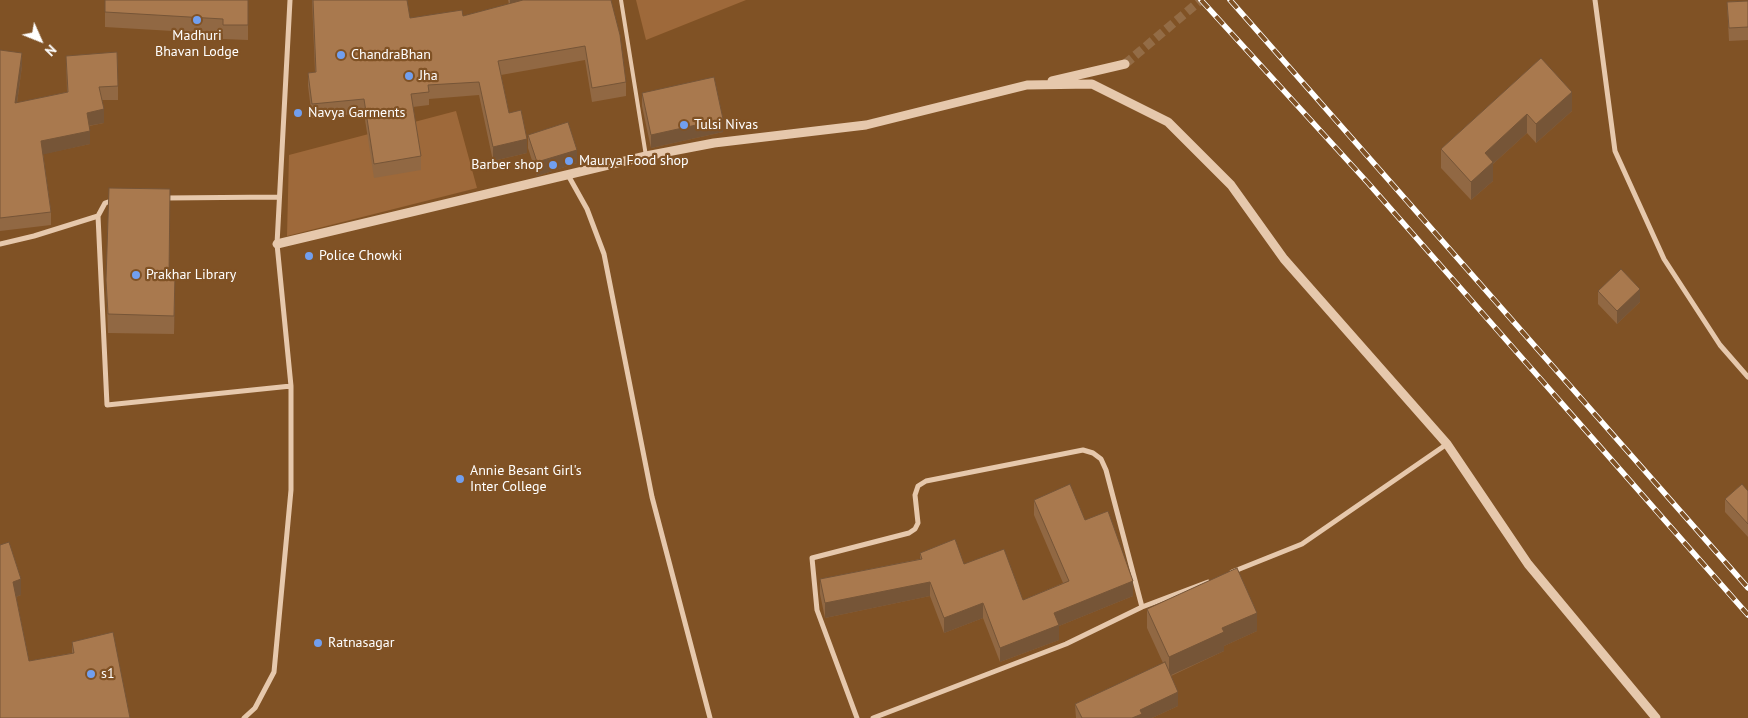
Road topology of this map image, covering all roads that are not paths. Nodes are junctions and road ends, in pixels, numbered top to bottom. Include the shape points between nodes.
1 (290, 0) edge
2 (620, 0) edge
3 (1595, 0) edge
4 (1125, 64) tunnel mouth
5 (1027, 85) junction
6 (646, 156) junction
7 (568, 175) junction
8 (279, 197) junction
9 (118, 198) edge
10 (157, 198) edge
11 (98, 216) junction
12 (0, 244) edge
13 (277, 244) junction
14 (1748, 377) edge
15 (291, 386) junction
16 (1447, 444) junction
17 (1222, 576) edge
18 (1213, 580) edge
19 (1142, 607) junction
20 (244, 718) edge
21 (710, 718) edge
22 (857, 718) edge
23 (873, 718) edge
24 (1656, 718) edge

1 - 8 street
2 - 6 lane
3 - 14 street via 1615,151 1664,259 1720,345
4 - 5 street
5 - 6 street via 866,125 722,142
5 - 16 street via 1092,84 1168,122 1231,185 1284,258
6 - 7 street
7 - 13 street
7 - 21 street via 587,209 604,254 652,497
8 - 10 street
8 - 13 street
9 - 11 street via 104,203
11 - 12 street
11 - 15 street via 107,405
13 - 15 street
15 - 20 street via 291,490 274,672 255,708
16 - 17 street via 1302,544
16 - 24 street via 1528,564
18 - 19 street
19 - 22 street via 1106,470 1101,459 1093,453 1083,450 926,481 918,486 918,523 915,529 812,558 817,610
19 - 23 street via 1066,644

